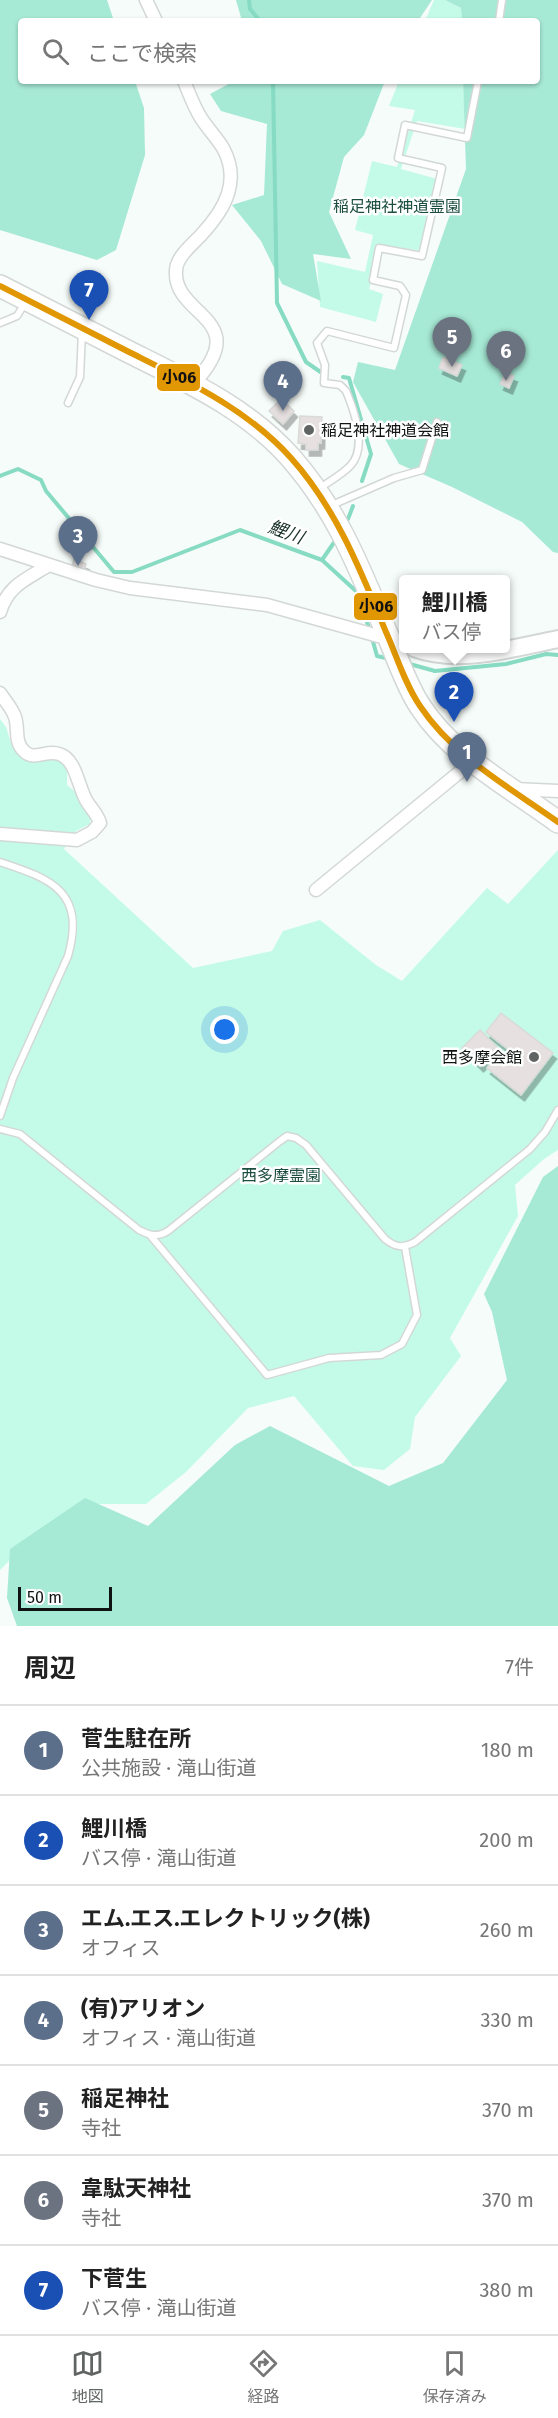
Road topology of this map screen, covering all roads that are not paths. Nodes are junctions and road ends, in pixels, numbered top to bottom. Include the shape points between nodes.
1 (146, 0) edge
2 (502, 0) edge
3 (155, 18) edge
4 (499, 18) edge
5 (185, 84) edge
6 (477, 84) edge
7 (0, 286) edge
8 (26, 300) junction
9 (0, 323) edge
10 (83, 328) junction
11 (194, 383) junction
12 (68, 403) dead end
13 (437, 422) dead end
14 (323, 498) junction
15 (0, 549) edge
16 (49, 565) junction
17 (0, 612) edge
18 (558, 639) edge
19 (395, 643) edge
20 (510, 647) edge
21 (433, 653) edge
22 (478, 653) edge
23 (0, 693) edge
24 (473, 761) junction
25 (513, 789) junction
26 (558, 791) edge
27 (558, 822) edge
28 (0, 834) edge
29 (0, 862) edge
30 (316, 890) dead end
31 (558, 1110) edge
32 (0, 1116) edge
33 (0, 1129) edge
34 (150, 1236) junction
35 (405, 1247) junction

1 - 3 street
2 - 4 lane
5 - 11 street via 200,117 223,147 232,176 214,221 180,258 176,268 180,292 210,321 215,338 215,355
6 - 14 lane via 467,138 405,125 398,158 442,168 422,256 379,248 373,280 400,286 406,295 394,348 327,331 317,343 325,365 324,383 340,385 346,391 360,440 352,464
7 - 8 highway
8 - 9 lane via 17,316
8 - 10 highway
10 - 11 highway
10 - 12 lane via 80,377
11 - 14 highway via 244,416 290,456
13 - 14 lane via 422,470
14 - 19 highway via 348,540
15 - 16 street
16 - 17 street via 11,589
16 - 19 street via 130,588 267,605
18 - 20 street
19 - 24 highway via 403,672 420,706 437,729
21 - 22 street
23 - 28 street via 17,723 17,743 32,757 62,754 72,765 100,823 77,840
24 - 25 highway
24 - 30 street
25 - 26 street
25 - 27 highway
29 - 32 lane via 38,874 61,891 71,915 72,939
31 - 35 lane via 530,1149
33 - 34 lane via 20,1134
34 - 35 lane via 168,1231 287,1136 306,1145 385,1239
34 - 35 lane via 267,1375 329,1358 381,1355 402,1344 417,1315

